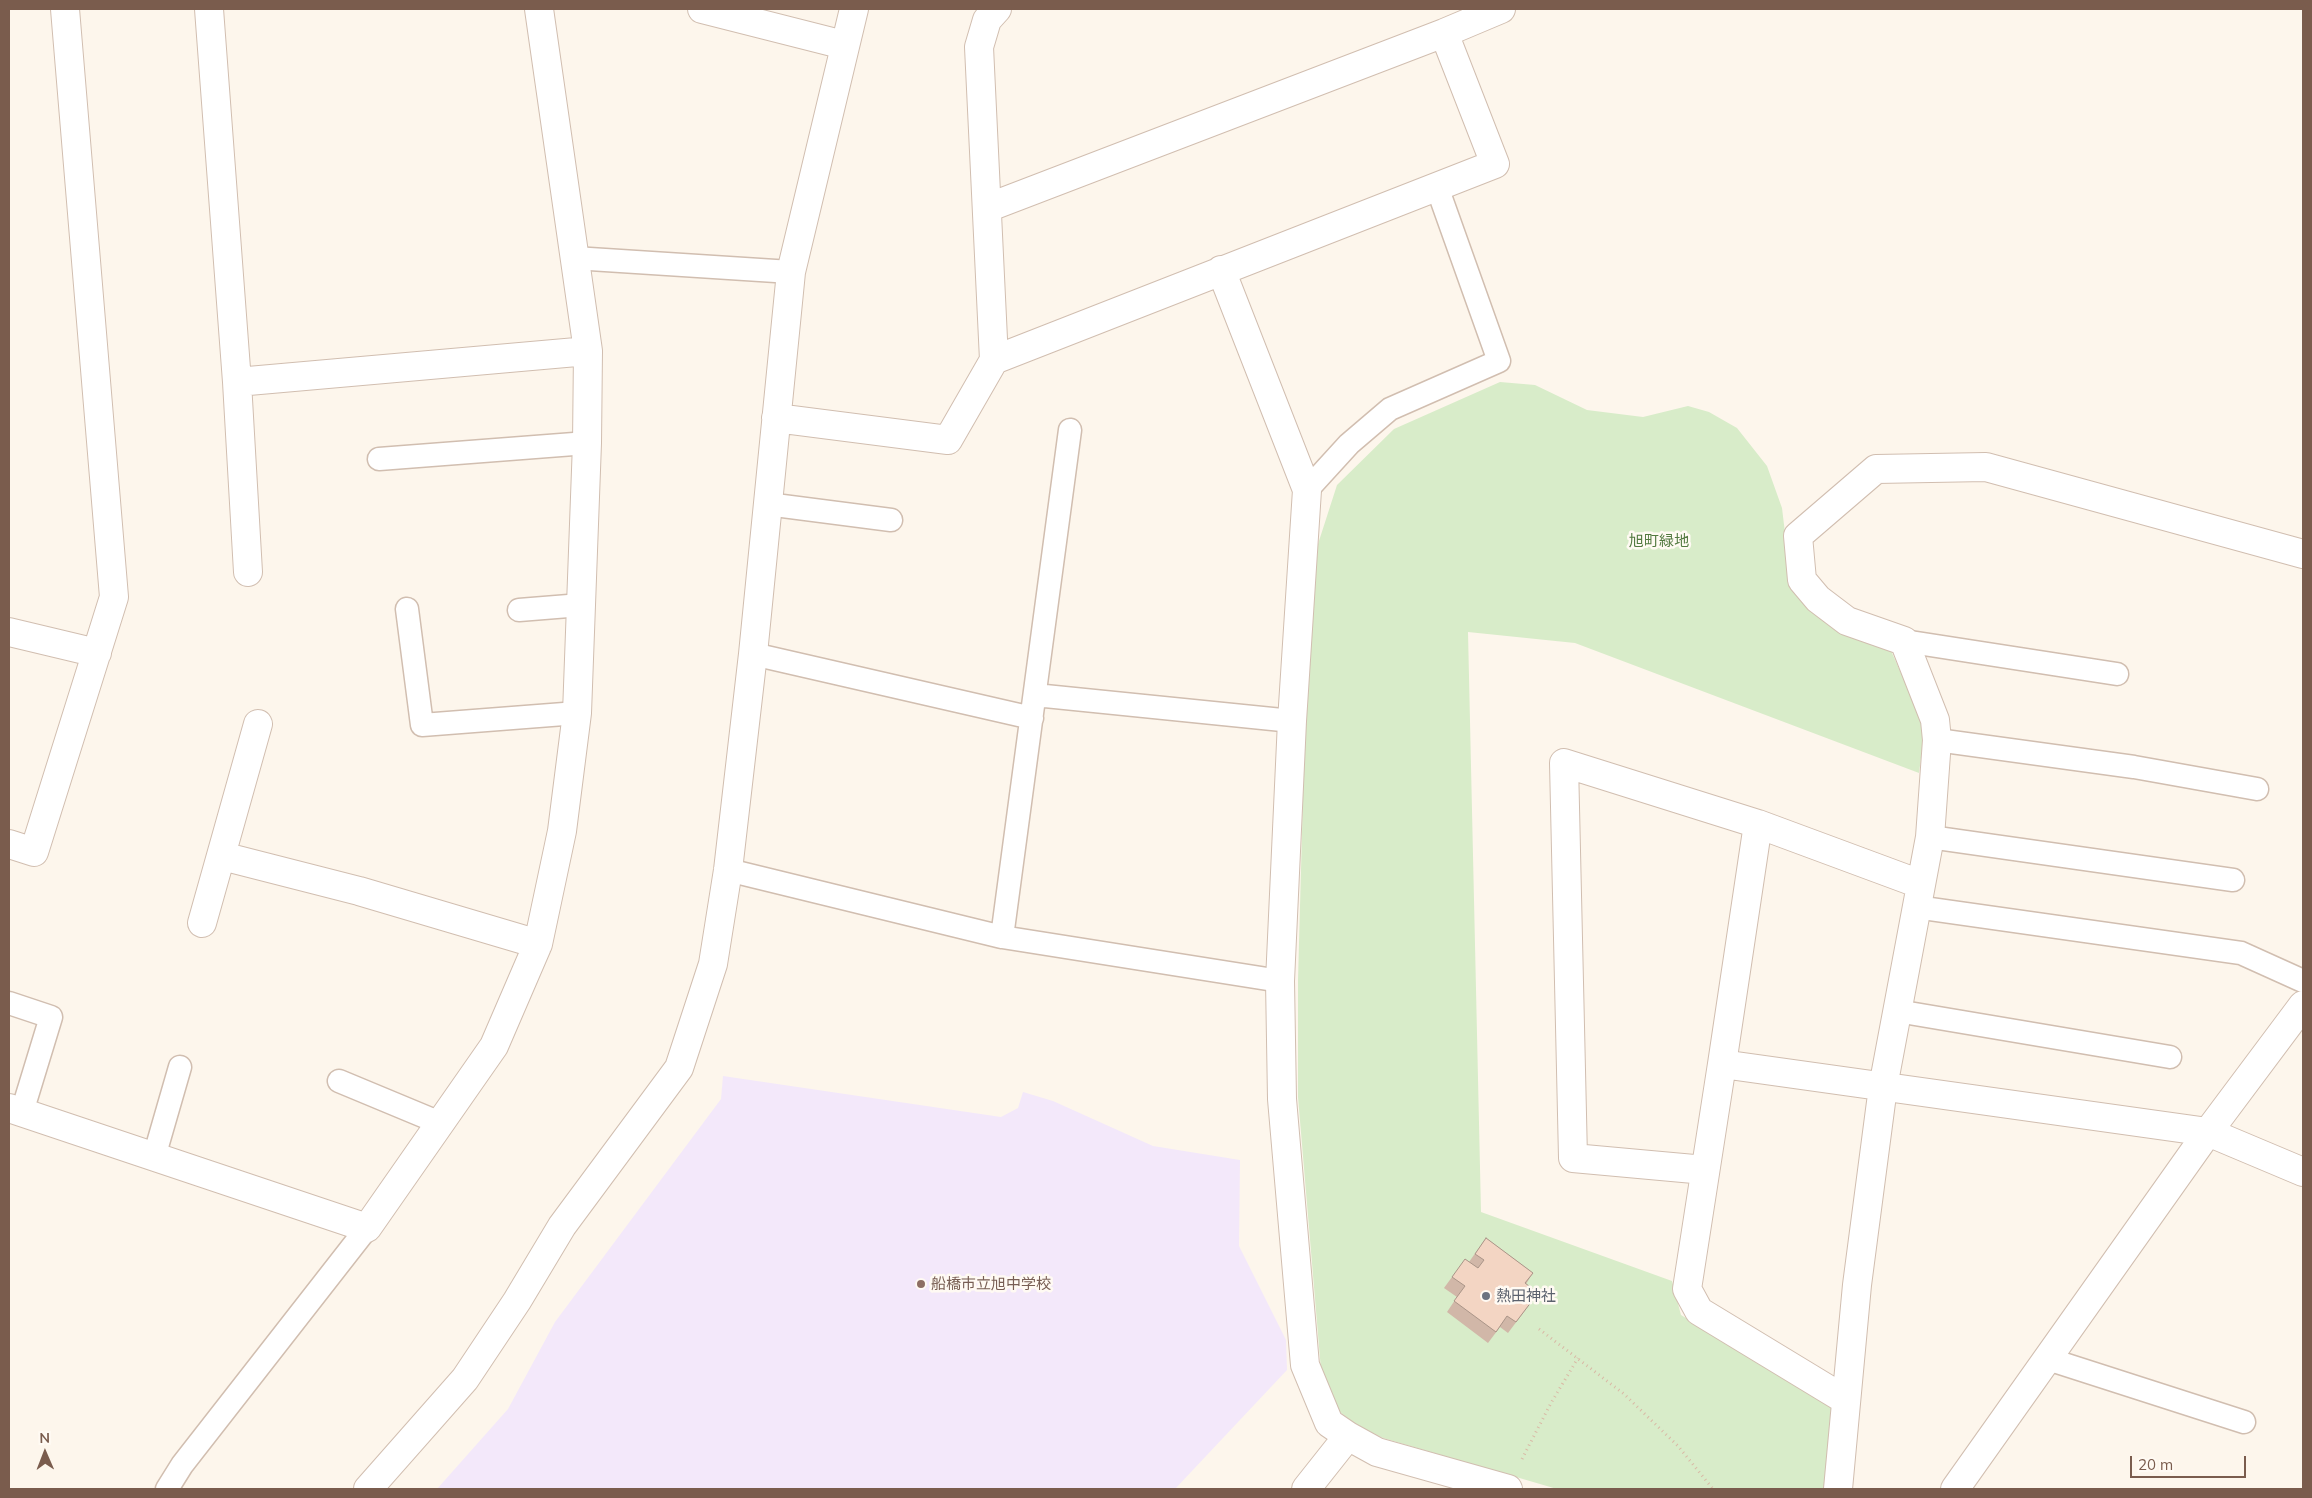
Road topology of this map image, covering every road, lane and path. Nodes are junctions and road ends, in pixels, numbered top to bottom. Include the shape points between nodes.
1 (64, 9) edge
2 (210, 9) edge
3 (538, 9) edge
4 (702, 9) edge
5 (854, 9) edge
6 (997, 9) edge
7 (1501, 9) edge
8 (1444, 33) junction
9 (844, 45) junction
10 (1437, 187) junction
11 (987, 208) junction
12 (574, 258) junction
13 (1221, 270) junction
14 (791, 272) junction
15 (588, 351) junction
16 (994, 360) junction
17 (238, 382) junction
18 (776, 418) junction
19 (1070, 430) dead end
20 (587, 443) junction
21 (379, 458) dead end
22 (1307, 490) junction
23 (767, 504) junction
24 (891, 520) dead end
25 (2303, 554) edge
26 (248, 572) dead end
27 (581, 605) junction
28 (407, 609) dead end
29 (519, 610) dead end
30 (9, 632) edge
31 (1904, 641) junction
32 (97, 653) junction
33 (753, 654) junction
34 (2117, 674) dead end
35 (1035, 695) junction
36 (577, 713) junction
37 (1032, 718) junction
38 (1292, 721) junction
39 (258, 724) dead end
40 (1936, 740) junction
41 (2257, 789) dead end
42 (1758, 824) junction
43 (1930, 837) junction
44 (9, 844) edge
45 (222, 856) junction
46 (728, 870) junction
47 (2233, 880) dead end
48 (1918, 895) junction
49 (202, 923) dead end
50 (1002, 937) junction
51 (538, 944) junction
52 (1280, 981) junction
53 (2303, 981) edge
54 (9, 1002) edge
55 (2303, 1005) edge
56 (1897, 1011) junction
57 (2170, 1056) dead end
58 (1722, 1064) junction
59 (180, 1067) dead end
60 (339, 1081) dead end
61 (1883, 1087) junction
62 (16, 1110) edge
63 (440, 1123) junction
64 (2208, 1132) junction
65 (154, 1156) junction
66 (1705, 1170) junction
67 (2303, 1172) edge
68 (367, 1228) junction
69 (1539, 1329) dead end
70 (1578, 1358) junction
71 (2048, 1359) junction
72 (1844, 1399) junction
73 (2244, 1422) dead end
74 (1348, 1436) junction
75 (1513, 1479) edge
76 (167, 1489) edge
77 (368, 1489) edge
78 (1306, 1489) edge
79 (1713, 1489) edge
80 (1838, 1489) edge
81 (1956, 1489) edge

1 - 32 street via 114,597
2 - 17 street
3 - 12 street
4 - 9 street
5 - 9 street
6 - 11 street via 987,20 979,47
7 - 8 street
8 - 10 street via 1495,164
8 - 11 street
9 - 14 street
10 - 13 street
10 - 22 lane via 1499,361 1390,409 1349,444
11 - 16 street
12 - 14 lane
12 - 15 street
13 - 16 street
13 - 22 street
14 - 18 street
15 - 17 street
15 - 20 street
16 - 18 street via 948,440
17 - 26 street
18 - 23 street
19 - 35 lane
20 - 21 lane
20 - 27 street
22 - 38 street
23 - 24 lane
23 - 33 street
25 - 31 street via 1986,467 1876,469 1798,536 1802,580 1818,599 1847,621
27 - 29 lane
27 - 36 street
28 - 36 lane via 422,725
30 - 32 street
31 - 34 lane
31 - 40 street via 1935,720
32 - 44 street via 34,852
33 - 37 lane
33 - 46 street
35 - 37 lane
35 - 38 lane
36 - 51 street via 562,831
37 - 50 lane
38 - 52 street
39 - 45 street
40 - 41 lane via 2134,767
40 - 43 street
42 - 48 street
42 - 58 street
42 - 66 street via 1564,762 1573,1158
43 - 47 lane
43 - 48 street
45 - 49 street
45 - 51 street via 359,891
46 - 50 lane
46 - 77 street via 712,964 680,1068 562,1226 465,1378
48 - 53 lane via 2241,953
48 - 56 street
50 - 52 lane
51 - 63 street via 494,1046
52 - 74 street via 1282,1099 1306,1365 1329,1423
54 - 62 lane via 52,1017
55 - 64 street
56 - 57 lane
56 - 61 street
58 - 61 street
58 - 66 street
59 - 65 lane
60 - 63 lane
61 - 64 street
61 - 72 street
62 - 65 street
63 - 68 street
64 - 67 street
64 - 71 street
65 - 68 street
66 - 72 street via 1687,1289 1699,1311
68 - 76 lane via 182,1465
69 - 70 path
70 - 75 path
70 - 79 path via 1624,1394 1671,1439
71 - 73 lane
71 - 81 street
72 - 80 street
74 - 75 street via 1377,1452
74 - 78 street

